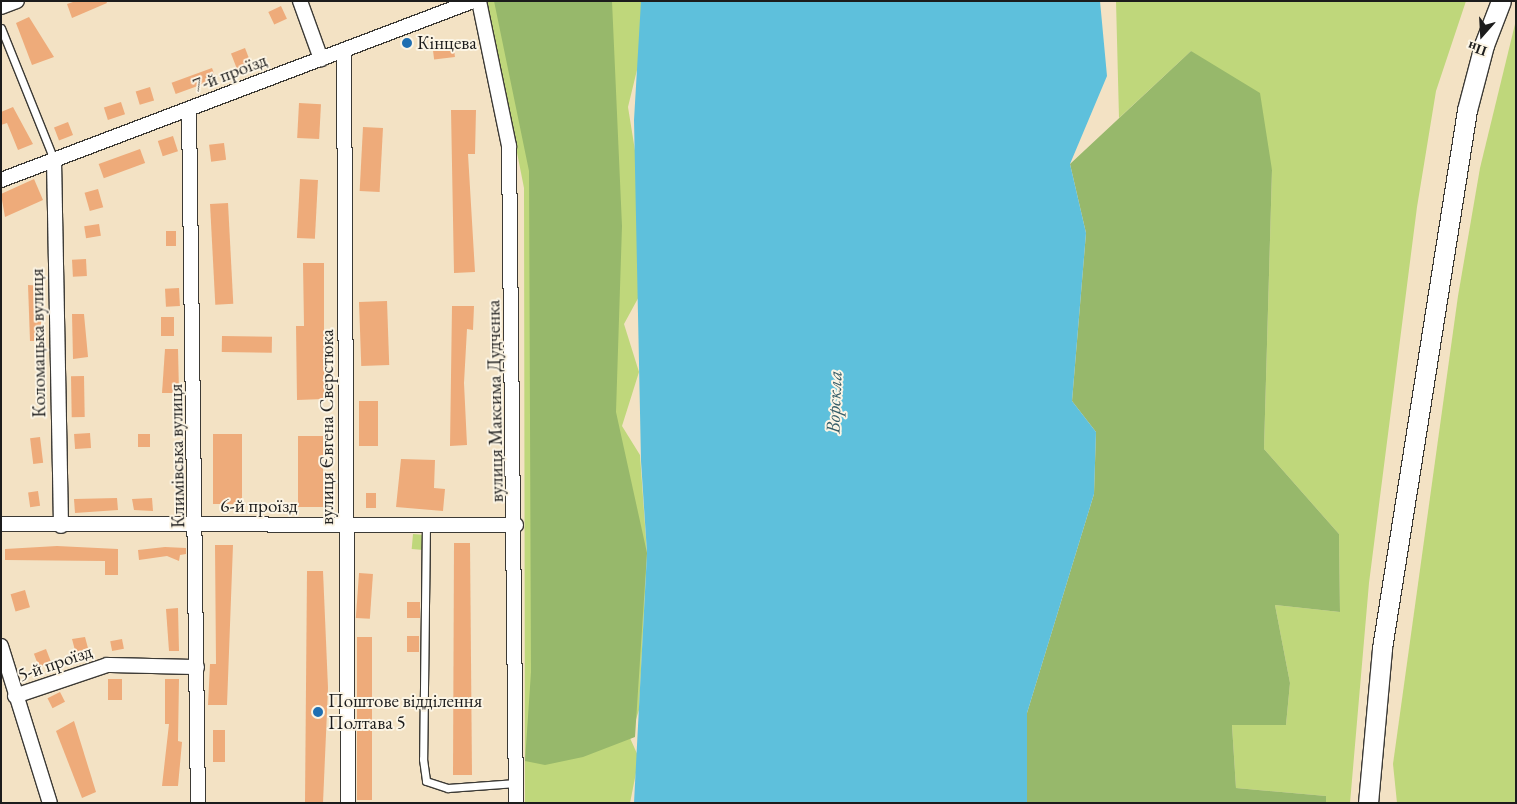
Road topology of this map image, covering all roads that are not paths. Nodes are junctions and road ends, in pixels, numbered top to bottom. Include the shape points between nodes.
1 (17, 1) edge
2 (300, 1) edge
3 (473, 1) edge
4 (479, 1) edge
5 (1501, 1) edge
6 (1, 7) edge
7 (1, 28) edge
8 (344, 50) junction
9 (321, 59) junction
10 (189, 109) junction
11 (54, 160) junction
12 (1, 180) edge
13 (1, 524) edge
14 (347, 524) junction
15 (426, 524) junction
16 (197, 525) junction
17 (516, 525) junction
18 (61, 526) junction
19 (1, 646) edge
20 (197, 667) junction
21 (15, 696) junction
22 (516, 783) junction
23 (50, 803) edge
24 (198, 803) edge
25 (348, 803) edge
26 (516, 803) edge
27 (1368, 803) edge

1 - 6 street
2 - 9 street
3 - 8 street, 7-й проїзд
4 - 17 street, вулиця Максима Дудченка via 509,146
5 - 27 main road via 1484,45 1467,110 1382,648
7 - 11 lane
8 - 9 street, 7-й проїзд
8 - 14 street, вулиця Євгена Сверстюка
9 - 10 street, 7-й проїзд
10 - 11 street, 7-й проїзд
10 - 16 street, Климівська вулиця
11 - 12 street, 7-й проїзд
11 - 18 street, Коломацька вулиця
13 - 18 street, 6-й проїзд
14 - 15 street, 6-й проїзд
14 - 16 street, 6-й проїзд
14 - 25 street, вулиця Євгена Сверстюка
15 - 17 street, 6-й проїзд
15 - 22 lane via 423,759 426,781 448,788
16 - 18 street, 6-й проїзд
16 - 20 street, Климівська вулиця
17 - 22 street, вулиця Максима Дудченка
19 - 21 street
20 - 21 street, 5-й проїзд via 107,665
20 - 24 street, Климівська вулиця
21 - 23 street
22 - 26 street, вулиця Максима Дудченка

